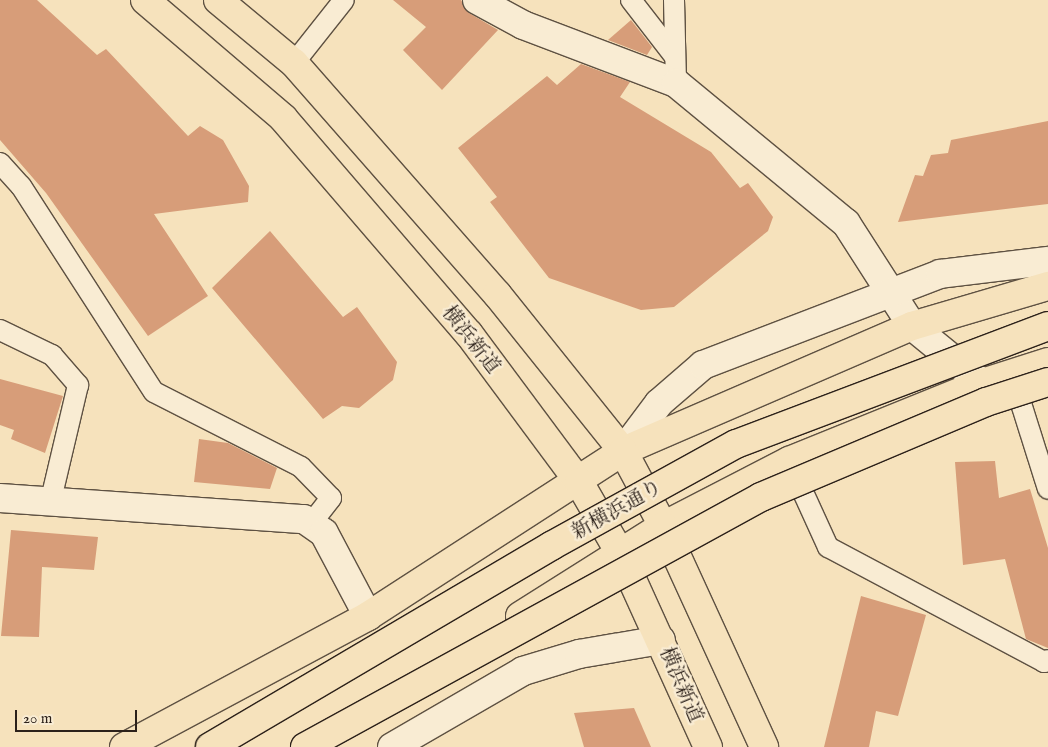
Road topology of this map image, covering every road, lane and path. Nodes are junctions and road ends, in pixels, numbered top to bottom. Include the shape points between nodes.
1 (145, 0) edge
2 (218, 0) edge
3 (344, 0) edge
4 (477, 0) edge
5 (630, 0) edge
6 (674, 0) edge
7 (675, 57) junction
8 (294, 63) junction
9 (676, 83) junction
10 (0, 164) edge
11 (1048, 261) edge
12 (1048, 286) edge
13 (889, 292) junction
14 (912, 326) junction
15 (1048, 326) edge
16 (0, 330) edge
17 (1048, 362) edge
18 (1012, 374) junction
19 (1048, 382) edge
20 (982, 384) junction
21 (623, 451) junction
22 (789, 461) junction
23 (579, 482) junction
24 (1048, 489) edge
25 (3, 496) edge
26 (51, 499) junction
27 (311, 524) junction
28 (663, 526) junction
29 (620, 552) junction
30 (368, 616) junction
31 (661, 640) junction
32 (1048, 660) edge
33 (124, 747) edge
34 (210, 747) edge
35 (304, 747) edge
36 (321, 747) edge
37 (392, 747) edge
38 (708, 747) edge
39 (764, 747) edge

1 - 23 main road, 横浜新道 via 283,118 469,334
2 - 8 main road
3 - 8 lane
4 - 9 street via 524,25
5 - 7 lane
6 - 7 lane
7 - 9 lane
8 - 21 main road via 497,294
9 - 13 street via 846,223
10 - 27 lane via 21,186 154,392 301,467 331,498
11 - 13 street via 940,274
12 - 14 main road
13 - 14 street
13 - 21 street via 703,365 659,403
14 - 20 street
14 - 21 main road
15 - 34 main road, 新横浜通り, bridge via 736,444 551,546
16 - 26 lane via 52,355 78,385
17 - 18 main road
18 - 20 main road
18 - 24 lane
19 - 35 main road, bridge via 986,402 760,497
20 - 22 main road
21 - 23 main road
21 - 28 main road
22 - 28 main road
22 - 32 lane via 828,547 1044,662
23 - 29 main road, 横浜新道
23 - 30 main road
25 - 26 street
26 - 27 street via 288,516
27 - 30 street via 324,534
28 - 29 main road
28 - 39 main road
29 - 31 main road, 横浜新道
29 - 36 main road
30 - 33 main road
31 - 37 street via 579,654 523,671
31 - 38 main road, 横浜新道

